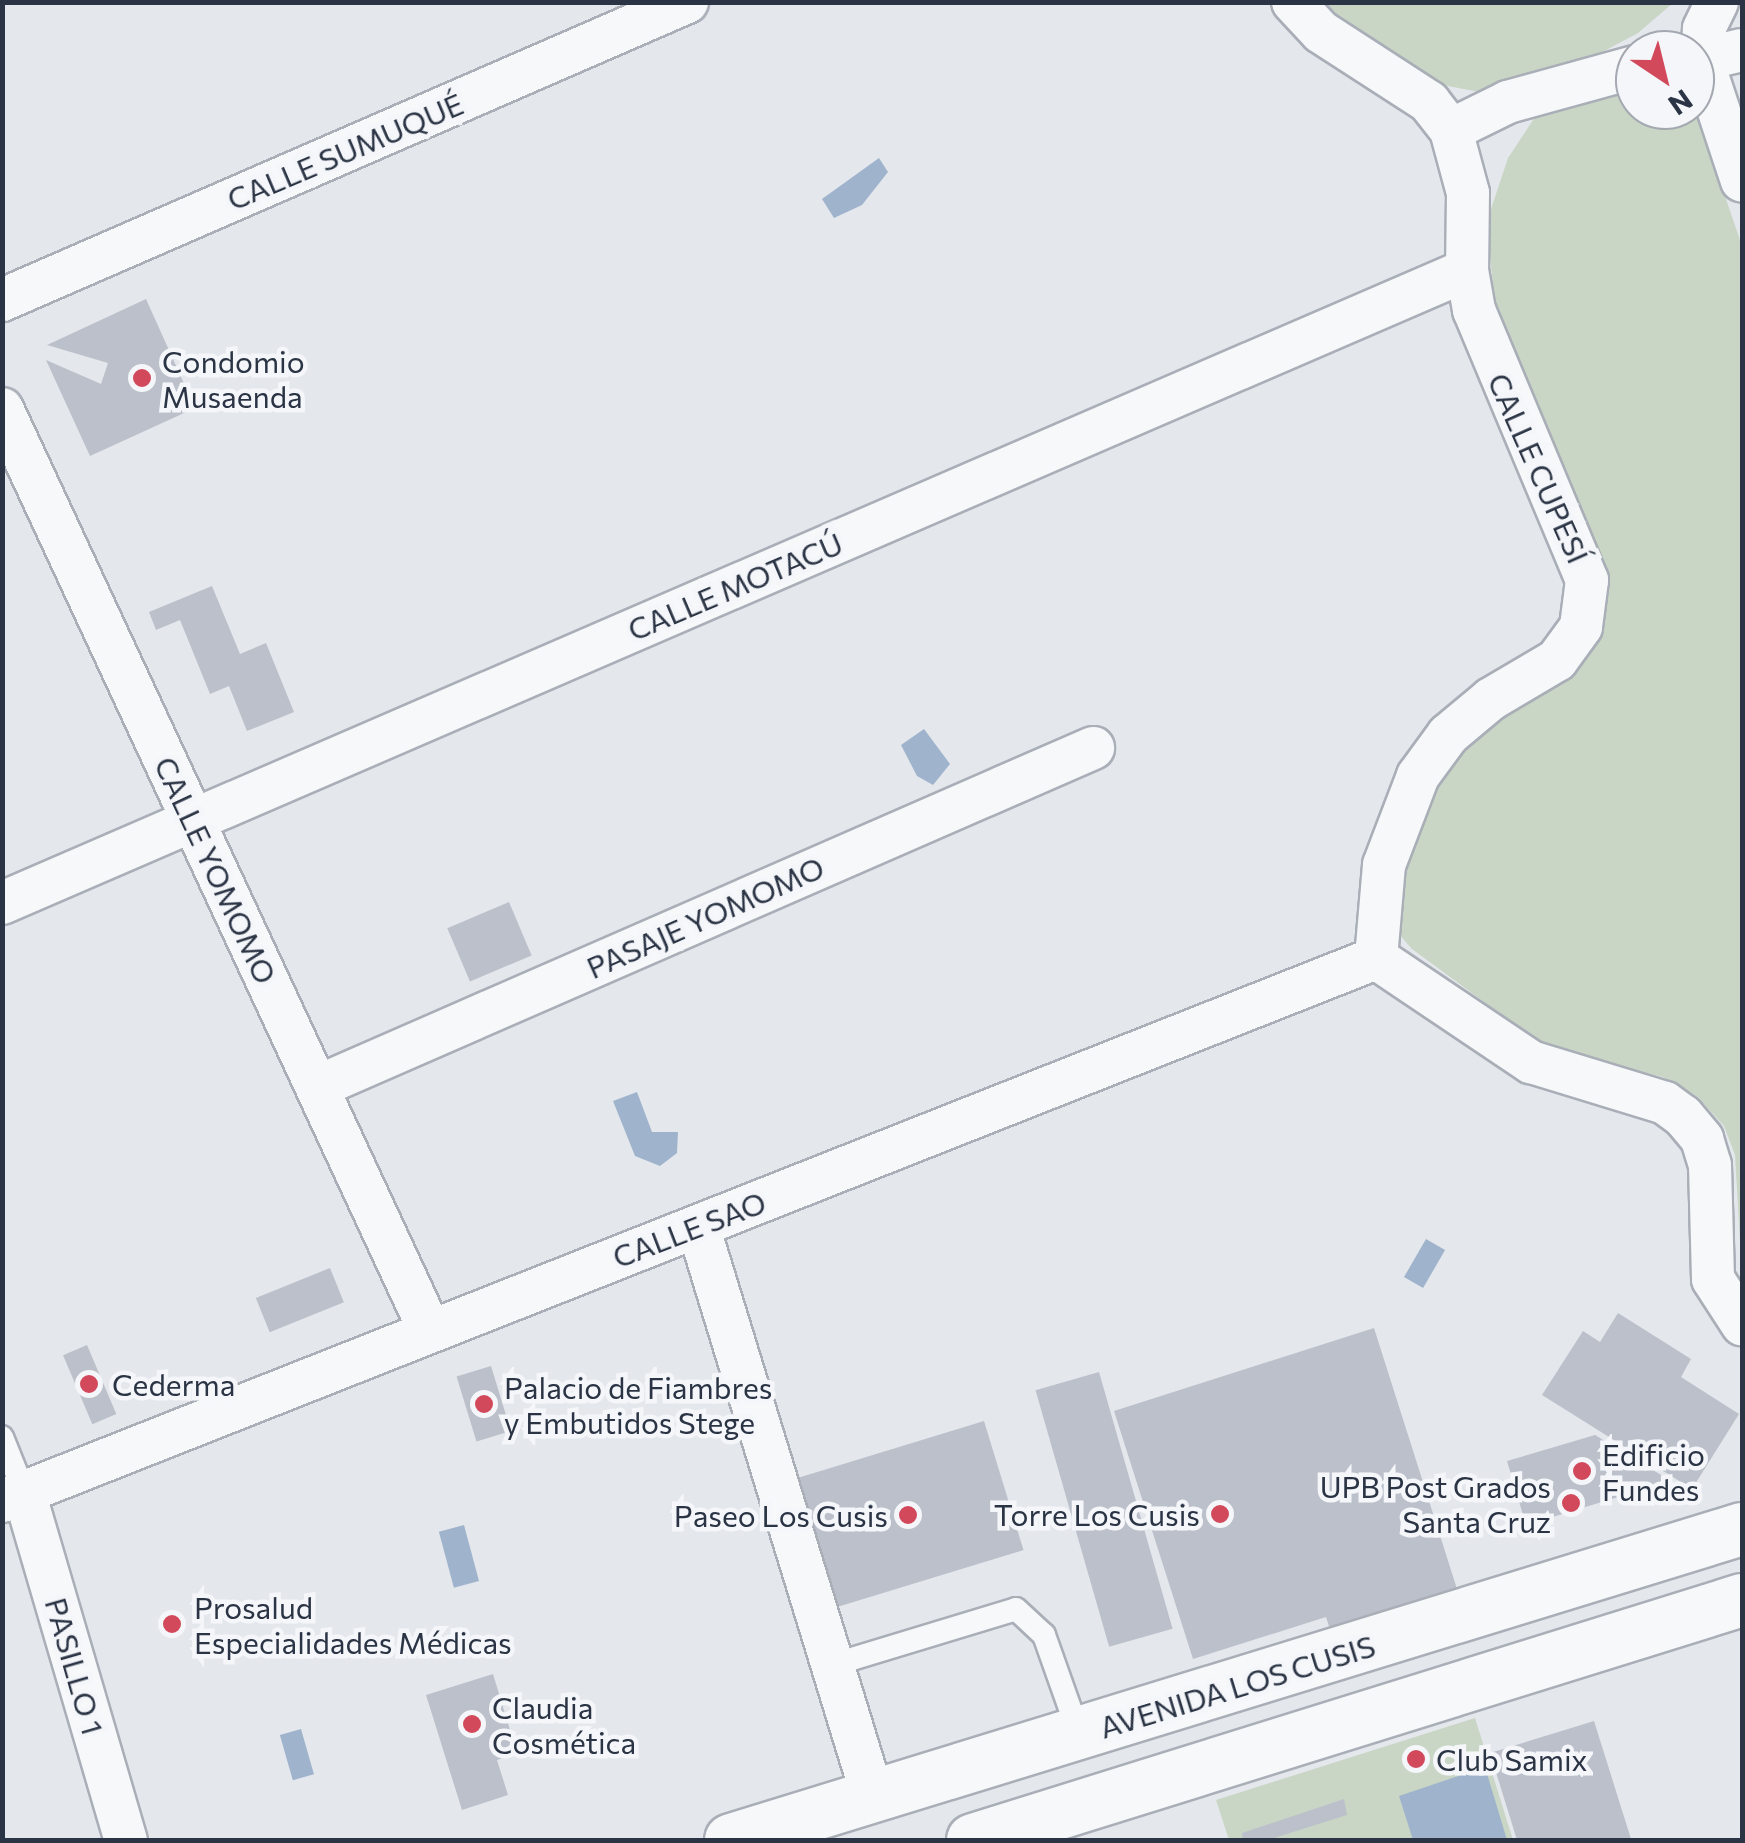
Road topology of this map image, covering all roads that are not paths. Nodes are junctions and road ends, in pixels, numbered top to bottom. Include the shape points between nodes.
1 (688, 2) edge
2 (1293, 2) edge
3 (1717, 2) edge
4 (1704, 30) edge
5 (1715, 66) edge
6 (1615, 73) edge
7 (1451, 130) junction
8 (1742, 181) edge
9 (1466, 270) junction
10 (2, 300) edge
11 (2, 409) edge
12 (1093, 748) dead end
13 (194, 820) junction
14 (2, 903) edge
15 (1376, 958) junction
16 (317, 1086) junction
17 (698, 1226) junction
18 (1742, 1324) edge
19 (430, 1331) junction
20 (2, 1437) edge
21 (13, 1496) edge
22 (1742, 1529) edge
23 (1742, 1600) edge
24 (1336, 1656) junction
25 (832, 1665) junction
26 (1355, 1720) junction
27 (1080, 1734) junction
28 (873, 1797) junction
29 (126, 1840) edge
30 (731, 1840) edge
31 (973, 1840) edge

1 - 10 street, CALLE SUMUQUÉ
2 - 7 street, CALLE CUPESÍ via 1320,32 1429,102
3 - 4 street
5 - 8 street
6 - 7 street via 1508,102
7 - 9 street, CALLE CUPESÍ via 1468,193
9 - 13 street, CALLE MOTACÚ
9 - 15 street, CALLE CUPESÍ via 1489,355 1582,556 1587,603 1581,627 1557,660 1490,699 1448,735 1418,776 1384,865
11 - 13 street, CALLE YOMOMO
12 - 16 street, PASAJE YOMOMO
13 - 14 street, CALLE MOTACÚ
13 - 16 street, CALLE YOMOMO
15 - 17 street, CALLE SAO
15 - 18 street via 1531,1062 1665,1102 1682,1116 1702,1139 1710,1165 1713,1279
16 - 19 street, CALLE YOMOMO
17 - 19 street, CALLE SAO
17 - 25 street
19 - 21 street, CALLE SAO
20 - 21 lane
21 - 29 street, PASILLO 1
22 - 24 street, AVENIDA LOS CUSIS
23 - 26 street
24 - 26 street
24 - 27 street, AVENIDA LOS CUSIS
25 - 27 lane via 1016,1609 1044,1635
25 - 28 street
26 - 31 street
27 - 28 street, AVENIDA LOS CUSIS
28 - 30 street, AVENIDA LOS CUSIS

